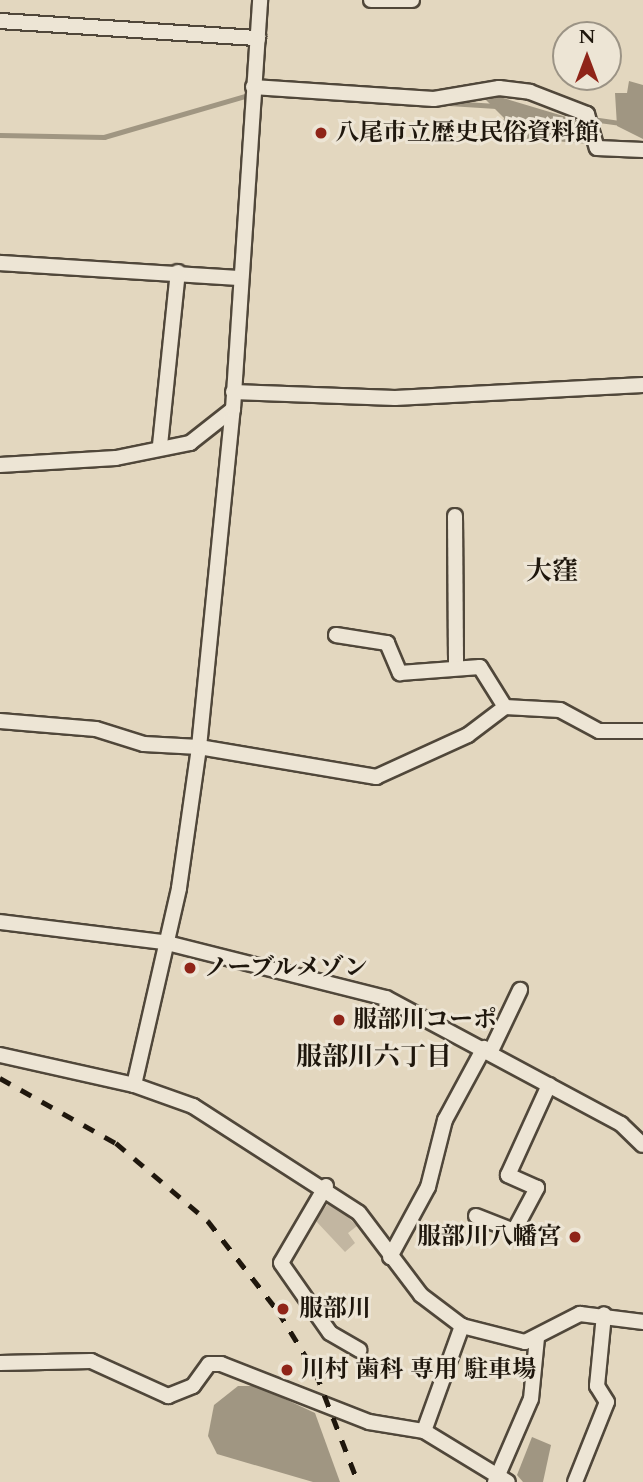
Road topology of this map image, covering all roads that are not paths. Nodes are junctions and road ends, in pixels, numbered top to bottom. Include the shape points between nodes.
1 (260, 0) edge
2 (371, 0) edge
3 (412, 0) edge
4 (0, 21) edge
5 (258, 38) junction
6 (253, 92) junction
7 (643, 150) edge
8 (0, 263) edge
9 (178, 272) junction
10 (240, 278) junction
11 (643, 385) edge
12 (233, 392) junction
13 (233, 410) junction
14 (160, 445) junction
15 (0, 465) edge
16 (456, 516) dead end
17 (335, 635) dead end
18 (456, 668) junction
19 (505, 707) junction
20 (0, 721) edge
21 (643, 732) edge
22 (199, 747) junction
23 (0, 922) edge
24 (163, 942) junction
25 (520, 990) dead end
26 (487, 1051) junction
27 (0, 1055) edge
28 (134, 1085) junction
29 (549, 1085) junction
30 (643, 1145) edge
31 (326, 1186) junction
32 (476, 1216) dead end
33 (390, 1257) junction
34 (604, 1314) junction
35 (643, 1322) edge
36 (462, 1326) junction
37 (537, 1338) junction
38 (360, 1350) dead end
39 (0, 1363) edge
40 (424, 1431) junction
41 (500, 1480) edge
42 (575, 1482) edge

1 - 5 street
2 - 3 street
4 - 5 street
5 - 6 street
6 - 7 street via 434,99 499,88 527,91 587,114 597,148
6 - 10 street
8 - 9 street
9 - 10 street
9 - 14 street
10 - 12 street
11 - 12 street via 395,398
12 - 13 street
13 - 14 street via 190,443
13 - 22 street
14 - 15 street via 116,458
16 - 18 street
17 - 18 street via 387,643 400,673
18 - 19 street via 485,670
19 - 21 street via 559,710 599,731
19 - 22 street via 468,735 376,777
20 - 22 street
22 - 24 street via 179,888
23 - 24 street
24 - 26 street via 386,998
24 - 28 street
25 - 26 street
26 - 29 street
26 - 33 street via 445,1120 428,1187
27 - 28 street
28 - 31 street via 193,1106
29 - 30 street via 621,1124
29 - 32 street via 508,1175 537,1188 514,1231
31 - 33 street via 359,1213
31 - 38 street via 281,1263 330,1332
33 - 36 street via 421,1295
34 - 35 street
34 - 37 street via 565,1319
34 - 42 street via 597,1387 607,1402
36 - 37 street via 501,1339
36 - 40 street
37 - 41 street via 531,1399
39 - 40 street via 91,1361 169,1396 193,1386 209,1364 221,1364 369,1422
40 - 41 street

